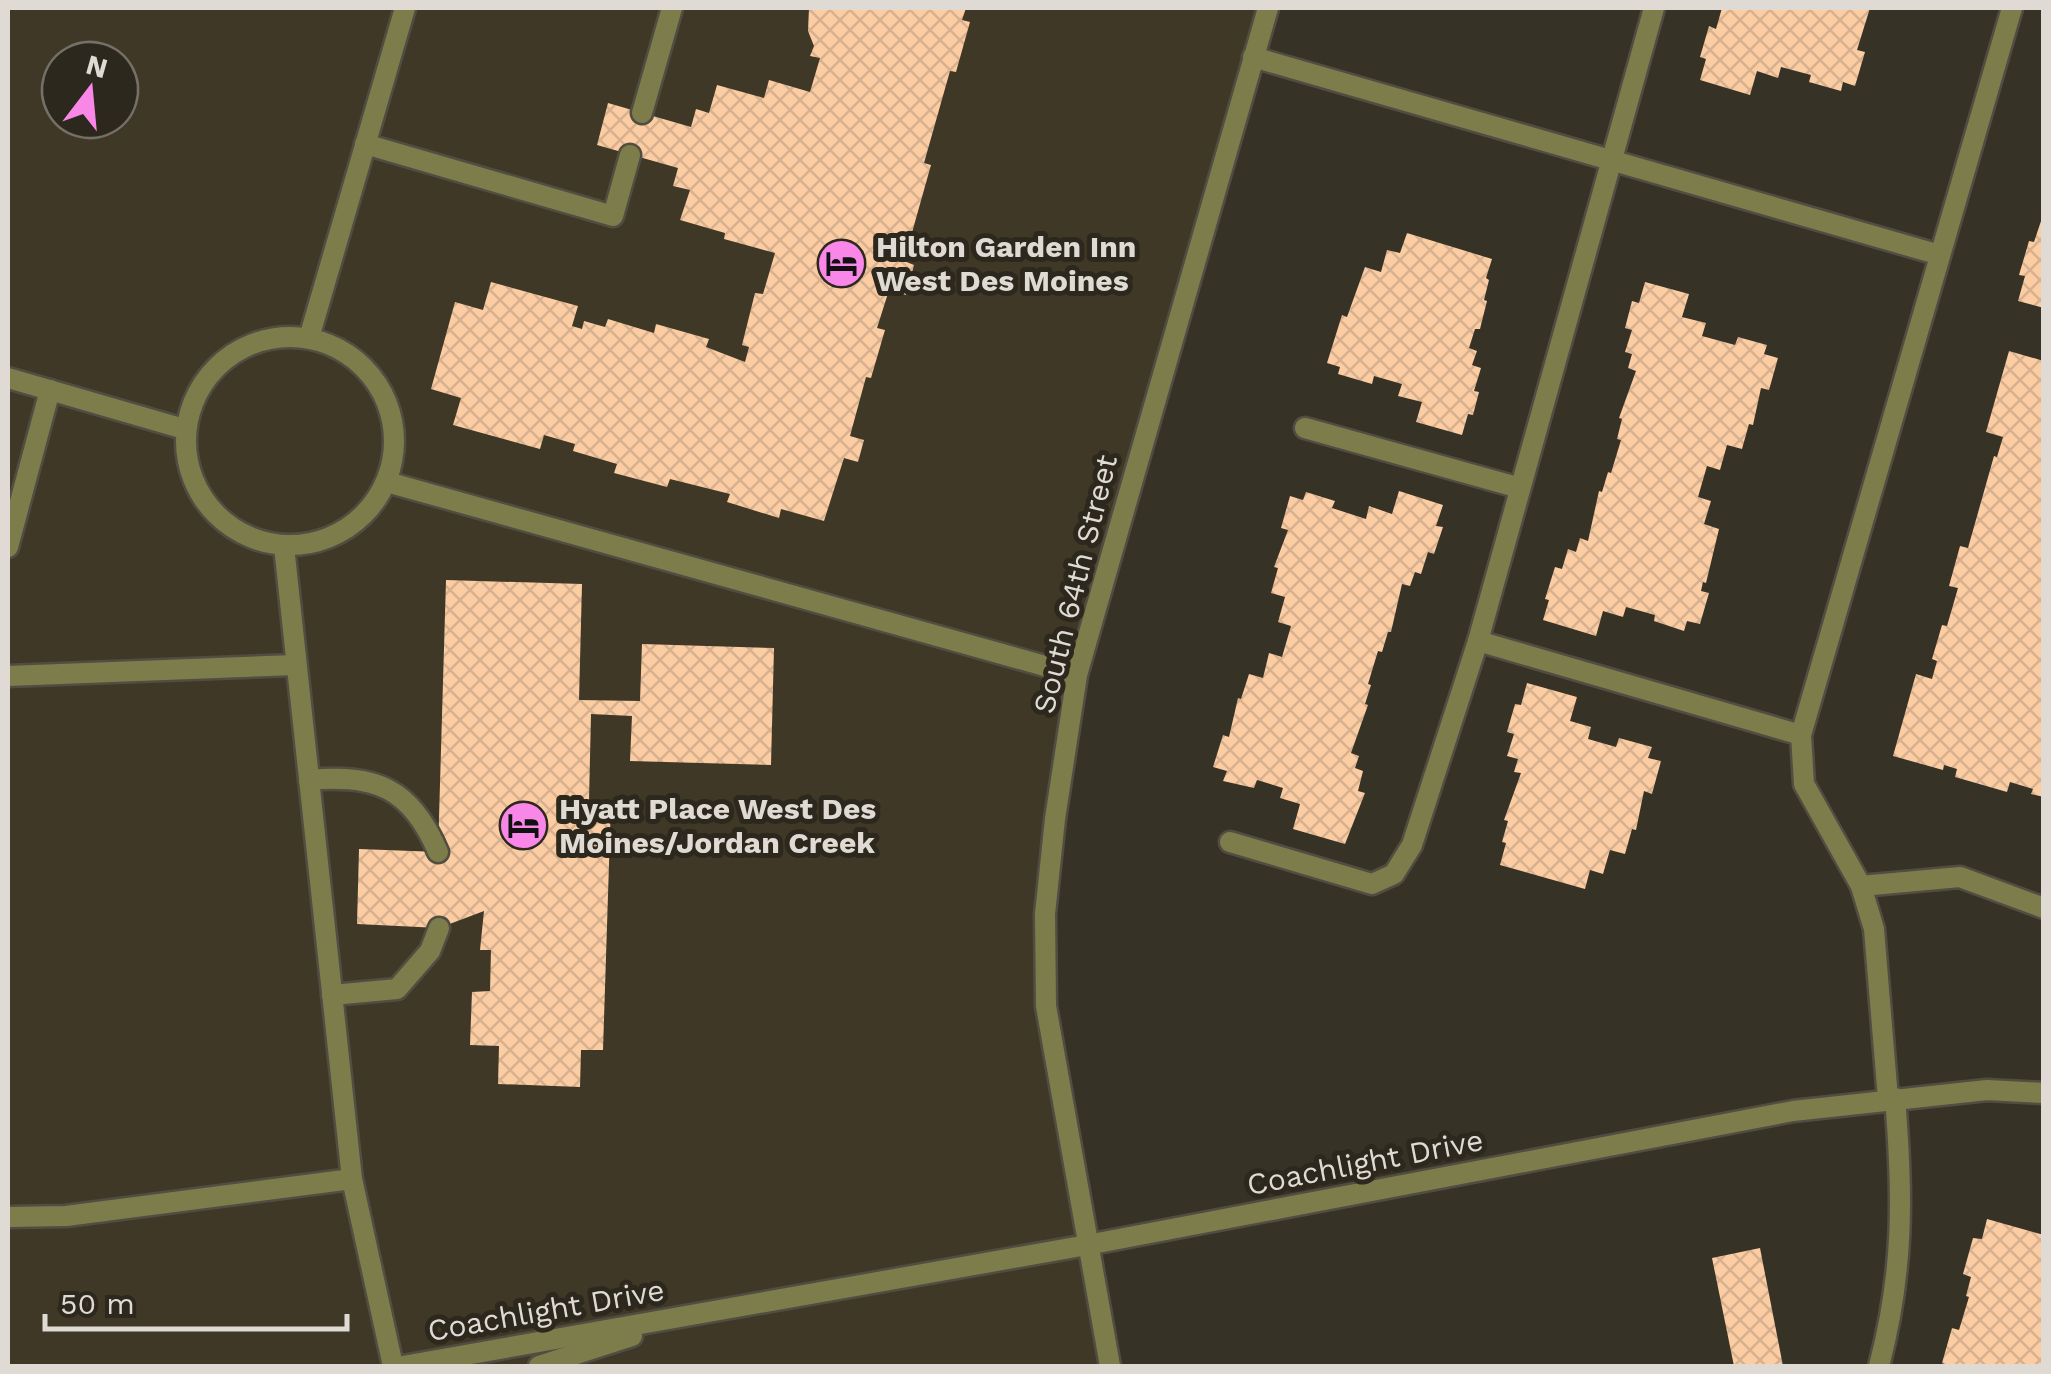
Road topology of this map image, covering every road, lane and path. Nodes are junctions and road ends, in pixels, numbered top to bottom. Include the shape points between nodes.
1 (405, 8) edge
2 (672, 8) edge
3 (1268, 8) edge
4 (1654, 8) edge
5 (2012, 8) edge
6 (1253, 57) junction
7 (642, 113) dead end
8 (366, 144) junction
9 (630, 154) dead end
10 (1612, 160) junction
11 (1940, 255) junction
12 (309, 338) junction
13 (8, 378) edge
14 (50, 390) junction
15 (1305, 428) dead end
16 (184, 429) junction
17 (387, 482) junction
18 (1520, 488) junction
19 (284, 546) junction
20 (8, 547) edge
21 (1478, 641) junction
22 (296, 664) junction
23 (1077, 675) junction
24 (8, 676) edge
25 (1800, 734) junction
26 (308, 780) junction
27 (1230, 842) dead end
28 (438, 852) dead end
29 (1861, 886) junction
30 (2044, 908) edge
31 (439, 928) dead end
32 (332, 996) junction
33 (2044, 1093) edge
34 (1891, 1098) junction
35 (352, 1179) junction
36 (8, 1217) edge
37 (1087, 1246) junction
38 (700, 1314) junction
39 (393, 1366) edge
40 (403, 1366) edge
41 (539, 1366) edge
42 (1110, 1366) edge
43 (1879, 1366) edge

1 - 8 street
2 - 7 street
3 - 6 street, South 64th Street
4 - 10 street
5 - 11 street
6 - 10 street
6 - 23 street, South 64th Street
8 - 9 street via 612,216
8 - 12 street
10 - 11 street
10 - 18 street
11 - 25 street
12 - 16 street via 247,345 213,368 190,404
12 - 17 street via 347,353 386,399 395,435
13 - 14 street
14 - 16 street
14 - 20 street
15 - 18 street
16 - 19 street via 199,496 222,522 252,540
17 - 19 street via 362,518 335,536
17 - 23 street
18 - 21 street
19 - 22 street
21 - 25 street
21 - 27 street via 1412,845 1394,874 1372,884
22 - 24 street
22 - 26 street
23 - 37 street, South 64th Street via 1051,857 1046,1006
25 - 29 street via 1804,784
26 - 28 street via 370,781 400,797 424,818
26 - 32 street
29 - 30 street via 1960,877
29 - 34 street via 1874,929
31 - 32 street via 430,951 397,989
32 - 35 street
33 - 34 street, Coachlight Drive
34 - 37 street, Coachlight Drive via 1793,1110
34 - 43 street via 1902,1228
35 - 36 street via 66,1216
35 - 39 street
37 - 38 street, Coachlight Drive
37 - 42 street, South 64th Street
38 - 40 street, Coachlight Drive
38 - 41 street, Coachlight Drive

